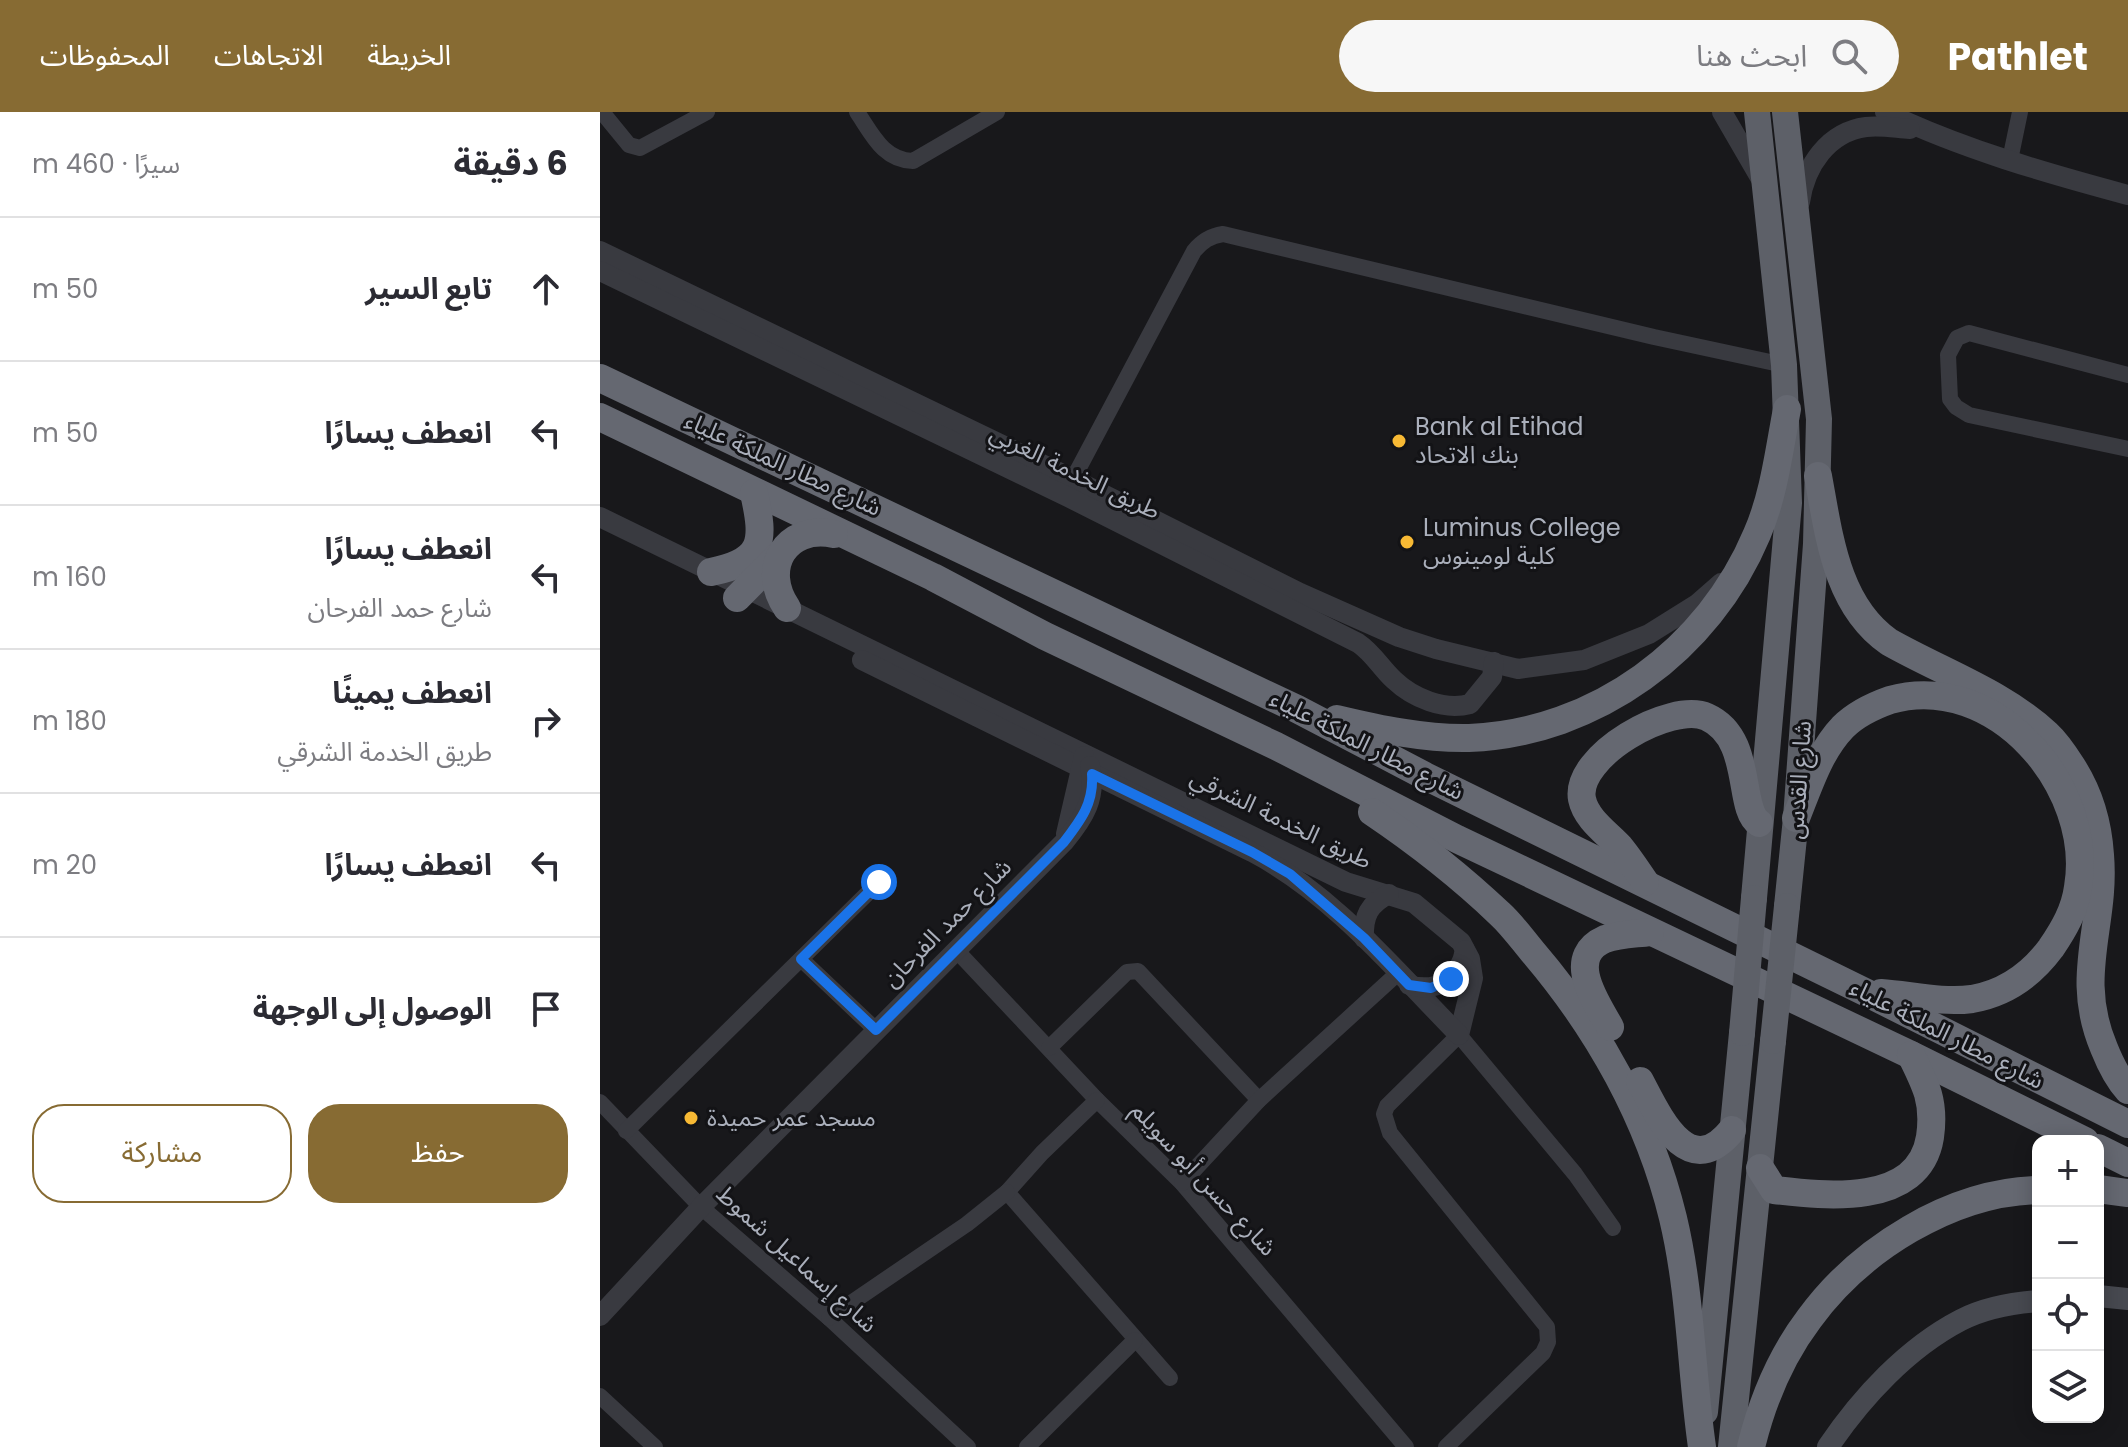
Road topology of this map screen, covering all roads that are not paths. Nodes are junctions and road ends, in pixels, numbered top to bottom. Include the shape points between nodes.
1 (602, 112) edge
2 (707, 112) edge
3 (857, 112) edge
4 (997, 112) edge
5 (1722, 112) edge
6 (1757, 112) edge
7 (1785, 112) edge
8 (1885, 112) edge
9 (2020, 112) edge
10 (1923, 130) junction
11 (2010, 160) junction
12 (1763, 183) junction
13 (2128, 195) edge
14 (1797, 230) junction
15 (600, 251) edge
16 (600, 271) edge
17 (1784, 365) junction
18 (2128, 375) edge
19 (600, 378) edge
20 (1787, 409) junction
21 (600, 417) edge
22 (2128, 449) edge
23 (1818, 476) junction
24 (1073, 479) junction
25 (754, 493) junction
26 (601, 523) edge
27 (842, 535) junction
28 (781, 553) junction
29 (1746, 558) junction
30 (711, 572) junction
31 (1257, 582) junction
32 (741, 594) junction
33 (787, 608) junction
34 (1494, 662) junction
35 (1297, 709) junction
36 (1276, 746) junction
37 (1086, 765) junction
38 (1796, 818) junction
39 (1759, 823) junction
40 (879, 882) dead end
41 (1648, 886) junction
42 (1389, 894) junction
43 (1650, 932) junction
44 (1364, 938) junction
45 (1465, 950) junction
46 (957, 951) junction
47 (801, 959) junction
48 (1404, 979) junction
49 (1865, 992) junction
50 (876, 1030) junction
51 (1459, 1035) junction
52 (1049, 1048) junction
53 (1911, 1055) junction
54 (2128, 1090) edge
55 (1097, 1100) junction
56 (1259, 1100) junction
57 (600, 1102) edge
58 (2128, 1124) edge
59 (1732, 1130) junction
60 (626, 1131) junction
61 (2073, 1135) edge
62 (2104, 1151) edge
63 (2128, 1163) edge
64 (1760, 1168) junction
65 (1182, 1183) junction
66 (2032, 1190) edge
67 (2104, 1190) edge
68 (1007, 1192) junction
69 (2128, 1193) edge
70 (701, 1207) junction
71 (1613, 1228) dead end
72 (2104, 1297) edge
73 (2128, 1299) edge
74 (2032, 1301) edge
75 (600, 1316) edge
76 (829, 1318) junction
77 (1135, 1340) junction
78 (1170, 1378) dead end
79 (600, 1396) edge
80 (655, 1447) edge
81 (968, 1447) edge
82 (1027, 1447) edge
83 (1406, 1447) edge
84 (1446, 1447) edge
85 (1702, 1447) edge
86 (1731, 1447) edge
87 (1751, 1447) edge
88 (1828, 1447) edge

1 - 2 street via 636,148
3 - 4 street via 884,152 913,161
5 - 12 street
6 - 12 highway, شارع القدس
7 - 14 highway, شارع القدس
8 - 10 street
9 - 11 street
10 - 11 street
10 - 14 street via 1864,127 1834,139 1807,172
11 - 13 street
12 - 17 highway, شارع القدس
14 - 23 highway, شارع القدس via 1810,320
15 - 24 street, طريق الخدمة الغربي
16 - 31 street, طريق الخدمة الغربي via 1068,497
17 - 20 highway, شارع القدس
17 - 24 street via 1216,235 1194,251
18 - 22 street via 1969,333 1957,338 1948,355 1950,399 1969,415
19 - 35 highway, شارع مطار الملكة علياء
20 - 29 highway via 1768,505
20 - 39 highway, شارع القدس via 1789,503
21 - 25 highway, شارع مطار الملكة علياء
23 - 38 highway, شارع القدس
23 - 54 highway via 1830,541 1849,599 1870,627 2023,714 2050,736 2084,786 2101,857 2090,1007 2110,1064
24 - 31 street, طريق الخدمة الغربي
25 - 27 highway, شارع مطار الملكة علياء
25 - 30 highway via 761,525 755,549 738,565
26 - 30 street, طريق الخدمة الشرقي
26 - 32 street, طريق الخدمة الشرقي
27 - 28 highway via 813,531
27 - 36 highway, شارع مطار الملكة علياء
28 - 32 highway
28 - 33 highway via 775,582
29 - 34 street, طريق الخدمة الغربي via 1697,604 1622,647 1544,667 1518,669
29 - 35 highway via 1722,598 1677,650 1617,694 1546,726 1468,738 1422,735
30 - 32 street, طريق الخدمة الشرقي
31 - 34 street, طريق الخدمة الغربي via 1399,637
31 - 34 street, طريق الخدمة الغربي via 1358,643 1398,683 1440,705 1470,704 1492,677
32 - 33 street, طريق الخدمة الشرقي
32 - 37 street, طريق الخدمة الشرقي
33 - 37 street, طريق الخدمة الشرقي
35 - 41 highway, شارع مطار الملكة علياء
36 - 43 highway, شارع مطار الملكة علياء
36 - 85 highway via 1443,862 1503,917 1605,1050 1646,1135 1673,1217 1689,1307
37 - 42 street, طريق الخدمة الشرقي via 1346,882
37 - 44 street, طريق الخدمة الشرقي via 1290,874
37 - 46 street, شارع حمد الفرحان via 1064,842
38 - 49 highway via 1821,757 1844,726 1878,704 1928,695 1967,704 2014,730 2041,758 2070,812 2080,866 2076,899 2061,933 2028,974 2009,987 1971,999
38 - 64 highway, شارع القدس, bridge
39 - 41 highway via 1749,811 1736,748 1705,716 1670,717 1621,741 1594,761 1582,798 1594,822
39 - 59 highway, شارع القدس, bridge
40 - 47 street
41 - 49 highway, شارع مطار الملكة علياء
42 - 44 street via 1368,911
42 - 45 street, طريق الخدمة الشرقي via 1425,911
43 - 53 highway, شارع مطار الملكة علياء
43 - 59 highway via 1604,940 1592,949 1584,976 1589,989 1676,1141 1687,1147 1713,1147
44 - 48 street, طريق الخدمة الشرقي
45 - 48 street via 1451,979 1431,988
45 - 51 street via 1473,978
46 - 50 street, شارع حمد الفرحان
46 - 52 street, شارع حسن أبو سويلم
47 - 50 street
47 - 60 street
48 - 51 street, طريق الخدمة الشرقي
48 - 56 street
49 - 58 highway, شارع مطار الملكة علياء
50 - 70 street, شارع حمد الفرحان
51 - 71 street
51 - 84 street via 1387,1106 1386,1124 1549,1334 1543,1353
52 - 55 street, شارع حسن أبو سويلم
52 - 56 street via 1127,972 1138,971
53 - 61 highway, شارع مطار الملكة علياء
53 - 64 highway via 1931,1115 1929,1143 1915,1171 1869,1192 1827,1195 1774,1190
55 - 65 street, شارع حسن أبو سويلم
55 - 68 street
56 - 65 street
57 - 60 street, شارع إسماعيل شموط
59 - 85 highway, شارع القدس
60 - 70 street, شارع إسماعيل شموط
62 - 63 highway
64 - 86 highway, شارع القدس
65 - 83 street, شارع حسن أبو سويلم
66 - 87 highway via 1959,1205 1896,1238 1836,1287 1778,1370
67 - 69 highway
68 - 76 street
68 - 77 street
70 - 75 street, شارع حمد الفرحان
70 - 76 street, شارع إسماعيل شموط
72 - 73 main road
74 - 88 main road via 2010,1303 1961,1320 1917,1350 1887,1375
76 - 81 street, شارع إسماعيل شموط
77 - 78 street
77 - 82 street
79 - 80 street

